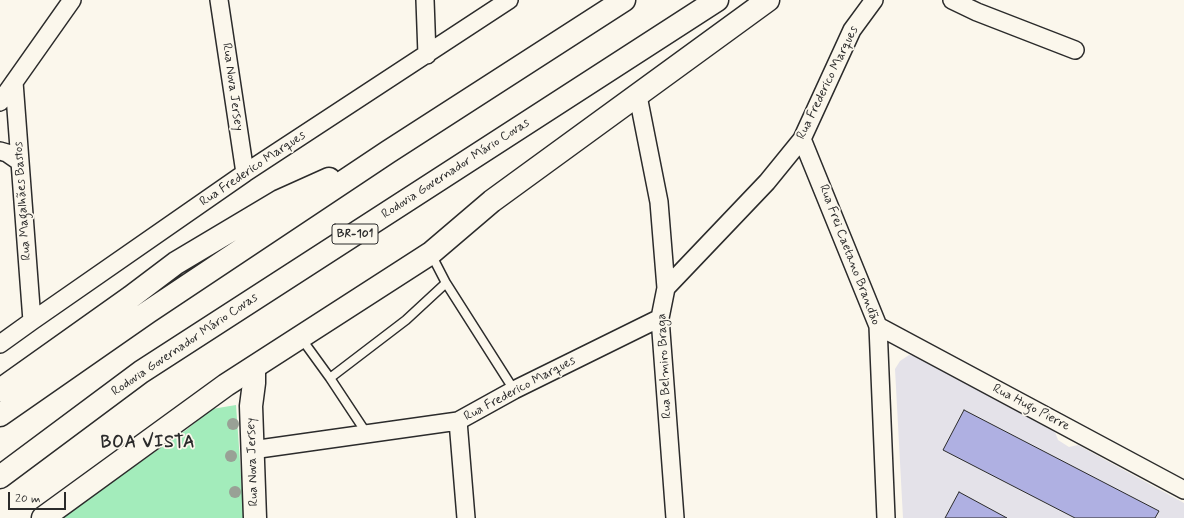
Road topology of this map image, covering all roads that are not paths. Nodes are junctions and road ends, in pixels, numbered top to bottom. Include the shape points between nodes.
1 (72, 0) edge
2 (220, 0) edge
3 (425, 0) edge
4 (509, 0) edge
5 (624, 0) edge
6 (717, 0) edge
7 (768, 0) edge
8 (874, 0) edge
9 (952, 0) edge
10 (1075, 50) dead end
11 (427, 55) junction
12 (14, 82) junction
13 (638, 96) junction
14 (0, 102) edge
15 (802, 139) junction
16 (0, 151) edge
17 (388, 152) junction
18 (20, 162) junction
19 (245, 173) junction
20 (431, 253) junction
21 (446, 283) junction
22 (666, 288) junction
23 (660, 318) junction
24 (32, 320) junction
25 (878, 326) junction
26 (301, 337) junction
27 (0, 344) edge
28 (254, 368) junction
29 (330, 378) junction
30 (226, 385) junction
31 (0, 390) edge
32 (514, 390) junction
33 (251, 406) junction
34 (0, 415) edge
35 (458, 421) junction
36 (367, 435) junction
37 (252, 450) junction
38 (0, 477) edge
39 (1184, 490) edge
40 (48, 516) edge
41 (255, 518) edge
42 (466, 518) edge
43 (675, 518) edge
44 (886, 518) edge

1 - 12 street
2 - 19 street, Rua Nova Jersey
3 - 11 street
4 - 11 street, Rua Frederico Marques
5 - 17 main road
6 - 38 main road, Rodovia Governador Mário Covas / BR-101 via 141,372
7 - 13 main road
8 - 15 street, Rua Frederico Marques via 852,30
9 - 10 street
11 - 19 street, Rua Frederico Marques
12 - 14 street
12 - 18 street, Rua Magalhães Bastos
13 - 20 main road via 492,201
13 - 22 street, Rua Belmiro Braga via 659,202
15 - 22 street, Rua Frederico Marques via 767,182
15 - 25 street, Rua Frei Caetano Brandão
16 - 18 street
17 - 31 main road via 280,201 176,263
17 - 34 main road via 148,312
18 - 24 street, Rua Magalhães Bastos
19 - 24 street, Rua Frederico Marques
20 - 21 lane
20 - 26 main road
21 - 29 lane via 406,320
21 - 32 lane
22 - 23 street, Rua Belmiro Braga
23 - 32 street, Rua Frederico Marques
23 - 43 street, Rua Belmiro Braga
24 - 27 street, Rua Frederico Marques
25 - 39 street, Rua Hugo Pierre
25 - 44 street, Rua Frei Caetano Brandão
26 - 28 main road
26 - 29 lane
28 - 30 main road
28 - 33 main road, Rua Nova Jersey
29 - 36 lane
30 - 33 main road, Rua Nova Jersey
30 - 40 main road
32 - 35 street, Rua Frederico Marques
33 - 37 main road, Rua Nova Jersey
35 - 36 street, Rua Frederico Marques
35 - 42 street
36 - 37 street, Rua Frederico Marques
37 - 41 main road, Rua Nova Jersey

